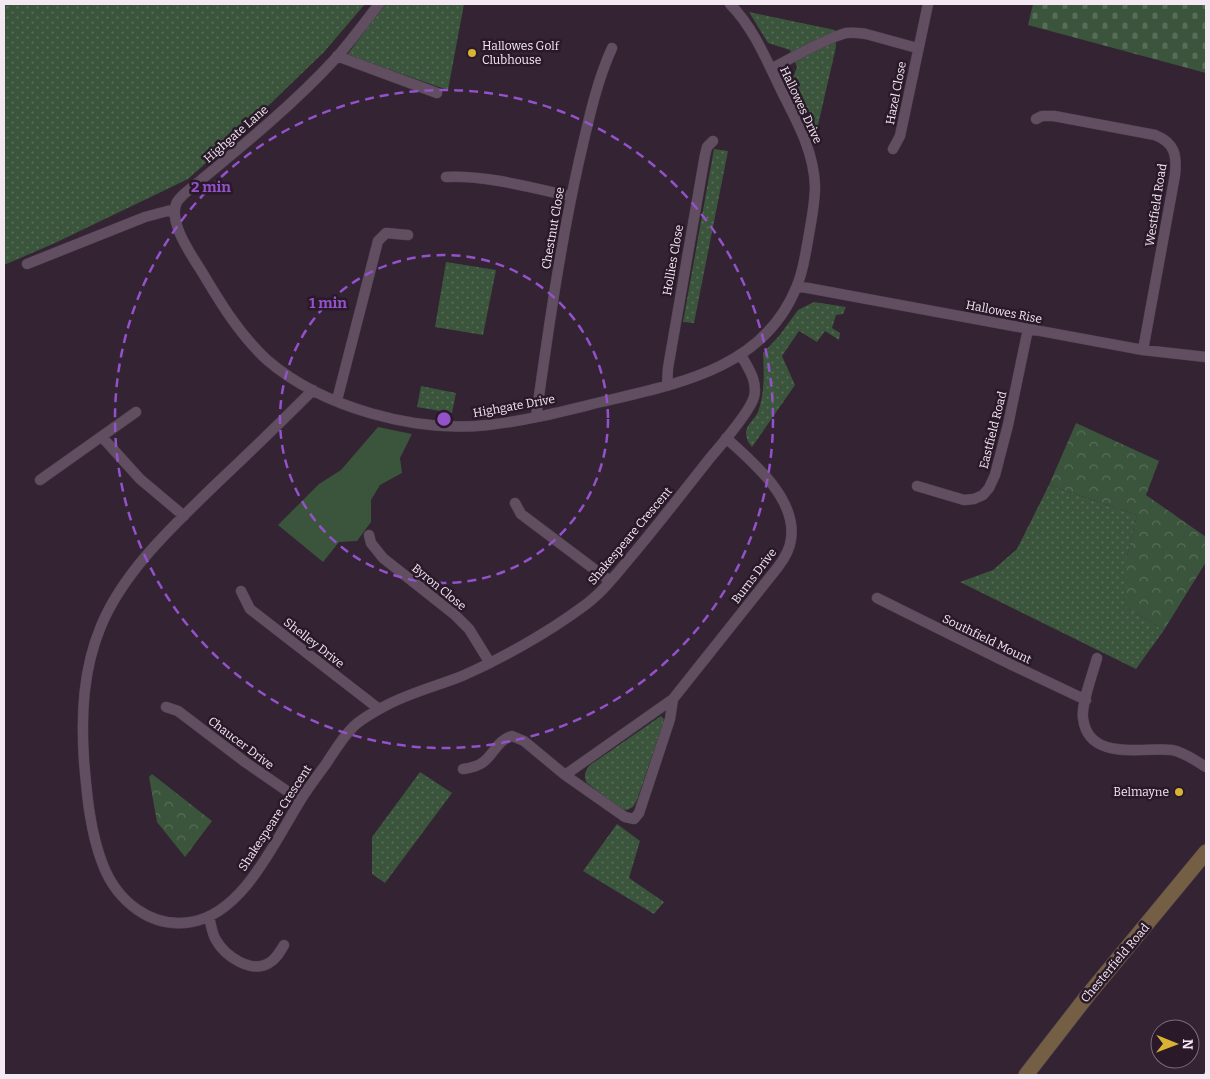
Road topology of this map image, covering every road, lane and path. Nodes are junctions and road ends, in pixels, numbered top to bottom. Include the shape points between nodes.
1 (379, 4) edge
2 (730, 4) edge
3 (928, 4) edge
4 (612, 48) dead end
5 (917, 48) junction
6 (337, 56) junction
7 (771, 69) junction
8 (437, 93) dead end
9 (1036, 119) dead end
10 (713, 140) dead end
11 (893, 149) dead end
12 (446, 177) dead end
13 (571, 196) junction
14 (175, 208) junction
15 (408, 235) dead end
16 (27, 264) dead end
17 (797, 286) junction
18 (1028, 330) junction
19 (1143, 350) junction
20 (741, 355) junction
21 (1206, 357) edge
22 (667, 386) junction
23 (314, 390) junction
24 (337, 400) junction
25 (136, 412) dead end
26 (536, 418) junction
27 (102, 437) junction
28 (726, 438) junction
29 (40, 480) dead end
30 (917, 486) dead end
31 (515, 503) dead end
32 (184, 516) junction
33 (369, 535) dead end
34 (610, 581) junction
35 (241, 591) dead end
36 (877, 598) dead end
37 (1098, 658) dead end
38 (490, 663) junction
39 (674, 700) junction
40 (1086, 700) junction
41 (166, 707) dead end
42 (380, 709) junction
43 (1206, 767) edge
44 (463, 769) dead end
45 (565, 775) junction
46 (300, 800) junction
47 (1206, 852) edge
48 (209, 917) junction
49 (284, 945) dead end
50 (1026, 1075) edge

1 - 6 street, Highgate Lane
2 - 7 street, Hallowes Drive via 744,20
3 - 5 street
4 - 13 street, Chestnut Close via 588,122
5 - 7 street, Hazel Close via 866,34 847,33
5 - 11 street, Hazel Close via 900,136
6 - 8 street
6 - 14 street, Highgate Lane via 252,138 184,194
7 - 17 street, Hallowes Drive via 805,138 814,172 812,217
9 - 19 street, Westfield Road via 1054,116 1155,136 1165,139 1175,154 1175,175
10 - 22 street, Hollies Close via 705,155
12 - 13 street via 496,182
13 - 26 street, Chestnut Close
14 - 16 street
14 - 23 street, Highgate Drive via 177,226 189,251 222,307 244,336 269,361
15 - 24 street via 386,233 378,241
17 - 18 street, Hallowes Rise
17 - 20 street, Highgate Drive via 776,322
18 - 19 street, Hallowes Rise
18 - 30 street, Eastfield Road via 1008,425 989,488 974,499 964,500
19 - 21 street, Hallowes Rise
20 - 22 street, Highgate Drive via 722,366
20 - 28 street, Shakespeare Crescent via 752,375 755,393
22 - 26 street, Highgate Drive
23 - 24 street, Highgate Drive
23 - 32 street, Shakespeare Crescent
24 - 26 street, Highgate Drive via 384,418 443,427
25 - 27 street
27 - 29 street
27 - 32 street via 140,479
28 - 34 street, Shakespeare Crescent
28 - 39 street, Burns Drive via 776,490 788,513 792,539 778,567
31 - 34 street via 520,514
32 - 48 street, Shakespeare Crescent via 140,563 116,596 102,625 92,650 85,686 83,738 91,822 98,852 113,886 131,905 156,919 190,923
33 - 38 street, Byron Close via 383,558 469,629
34 - 38 street, Shakespeare Crescent via 582,608
35 - 42 street, Shelley Drive via 250,610
36 - 40 street, Southfield Mount
37 - 40 street
38 - 42 street, Shakespeare Crescent
39 - 45 street, Burns Drive
39 - 45 street, Burns Drive via 640,813 634,818 624,817
40 - 43 street via 1083,717 1086,728 1104,747 1174,750
41 - 46 street, Chaucer Drive via 178,711
42 - 46 street, Shakespeare Crescent via 354,726
44 - 45 street, Burns Drive via 483,762 500,743 512,736 524,741
46 - 48 street, Shakespeare Crescent via 270,854 251,880 227,905
47 - 50 main road, Chesterfield Road
48 - 49 street via 216,940 226,952 250,966 260,967 269,963

